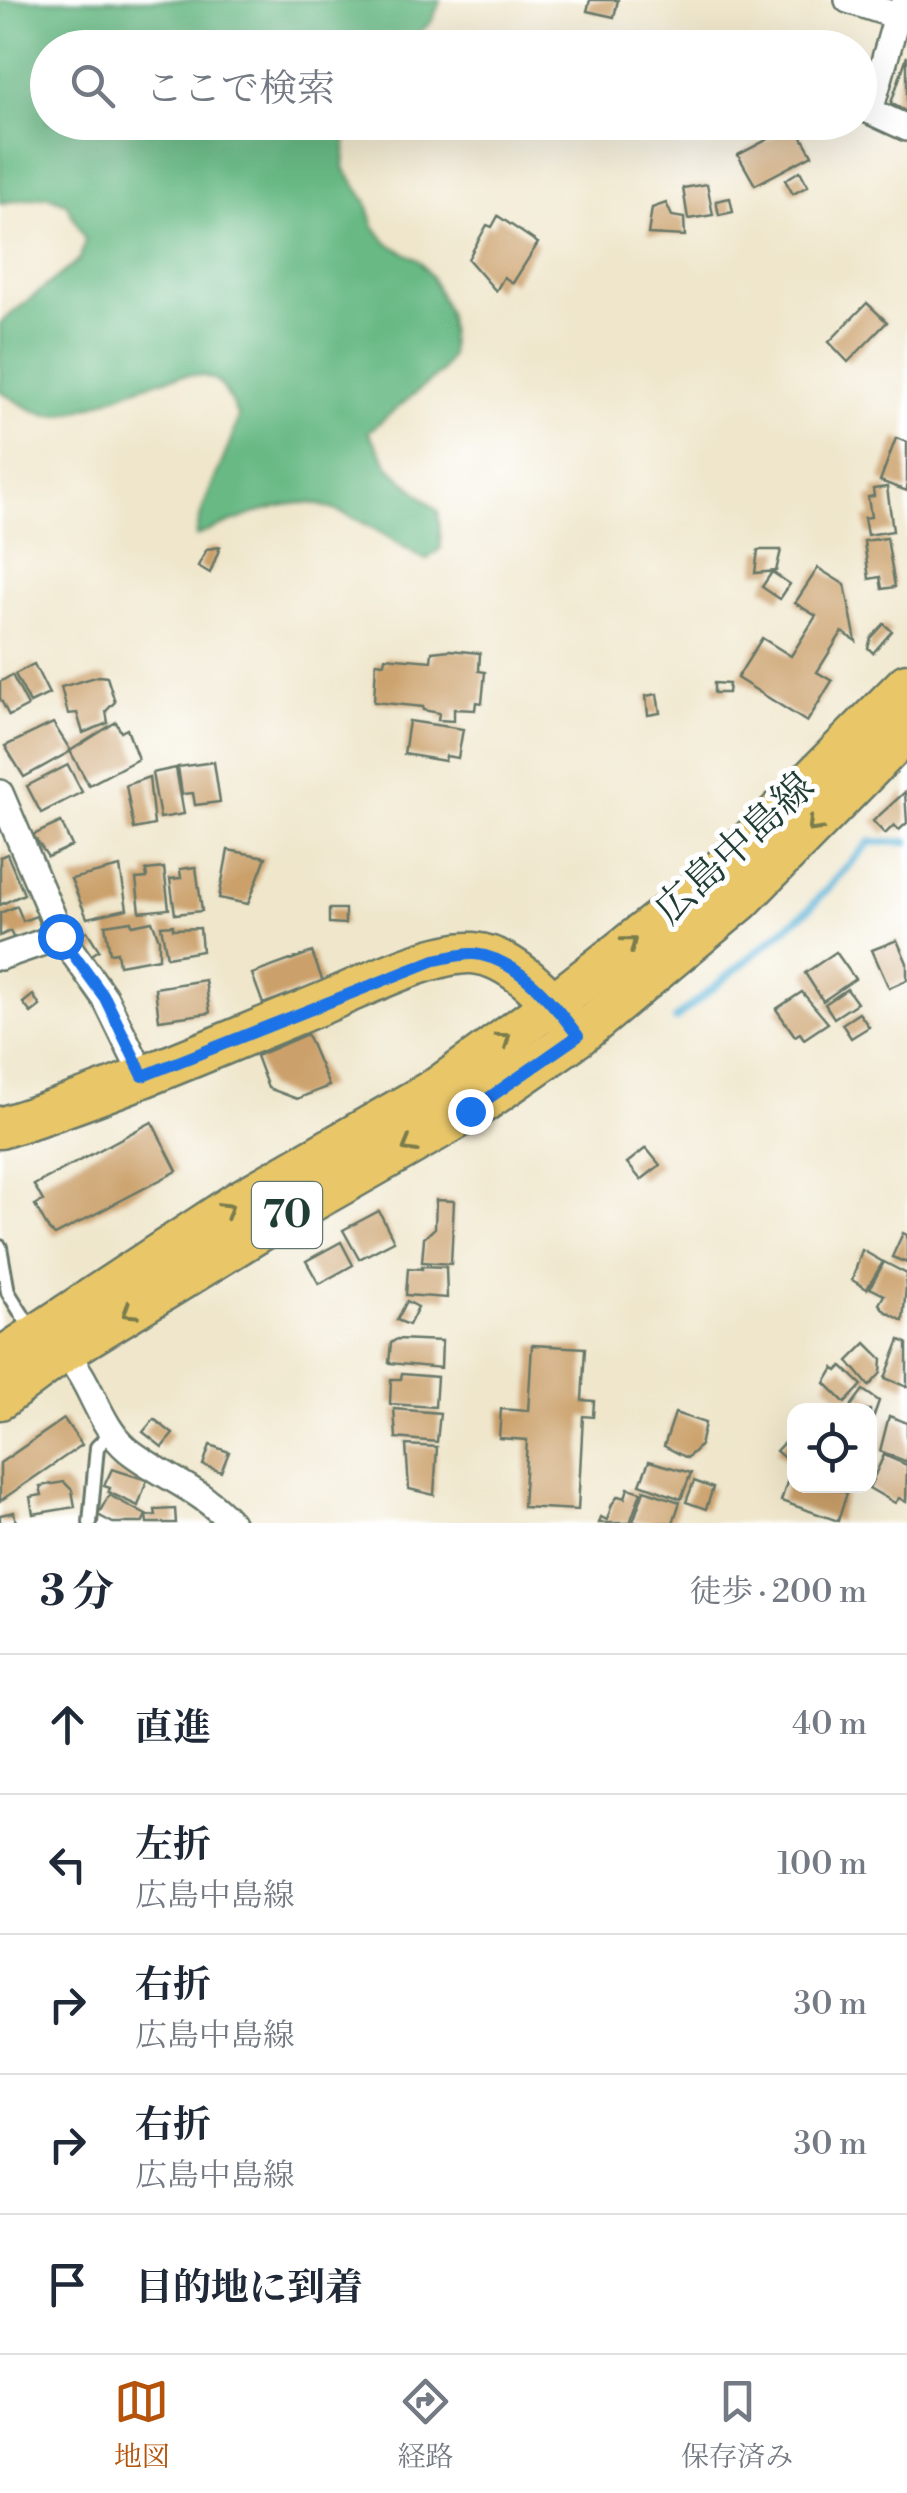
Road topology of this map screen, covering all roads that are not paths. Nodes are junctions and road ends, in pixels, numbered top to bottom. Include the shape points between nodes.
1 (848, 0) edge
2 (902, 8) edge
3 (877, 88) edge
4 (877, 114) edge
5 (907, 128) edge
6 (907, 684) edge
7 (907, 731) edge
8 (0, 793) edge
9 (60, 936) junction
10 (0, 957) edge
11 (554, 1004) junction
12 (578, 1036) junction
13 (143, 1076) junction
14 (0, 1128) edge
15 (0, 1248) edge
16 (48, 1342) junction
17 (0, 1359) edge
18 (0, 1399) edge
19 (111, 1433) junction
20 (90, 1523) edge
21 (231, 1523) edge

1 - 2 street
2 - 3 street
4 - 5 street
11 -> 6 main road, 広島中島線 / 70 via 713,878
7 -> 12 main road, 広島中島線 / 70 via 740,902
8 - 9 street
9 - 10 street
9 - 13 street via 105,998
11 - 12 main road
11 - 13 main road via 493,958 471,953 357,989
16 -> 11 main road, 広島中島線 / 70 via 238,1202 440,1086
12 -> 16 main road, 広島中島線 / 70 via 470,1111
13 - 14 main road
15 - 16 lane via 8,1292
16 - 17 main road, 広島中島線 / 70
16 - 18 main road, 広島中島線 / 70
16 - 19 street via 81,1370
19 - 20 lane via 97,1447
19 - 21 street via 200,1493

